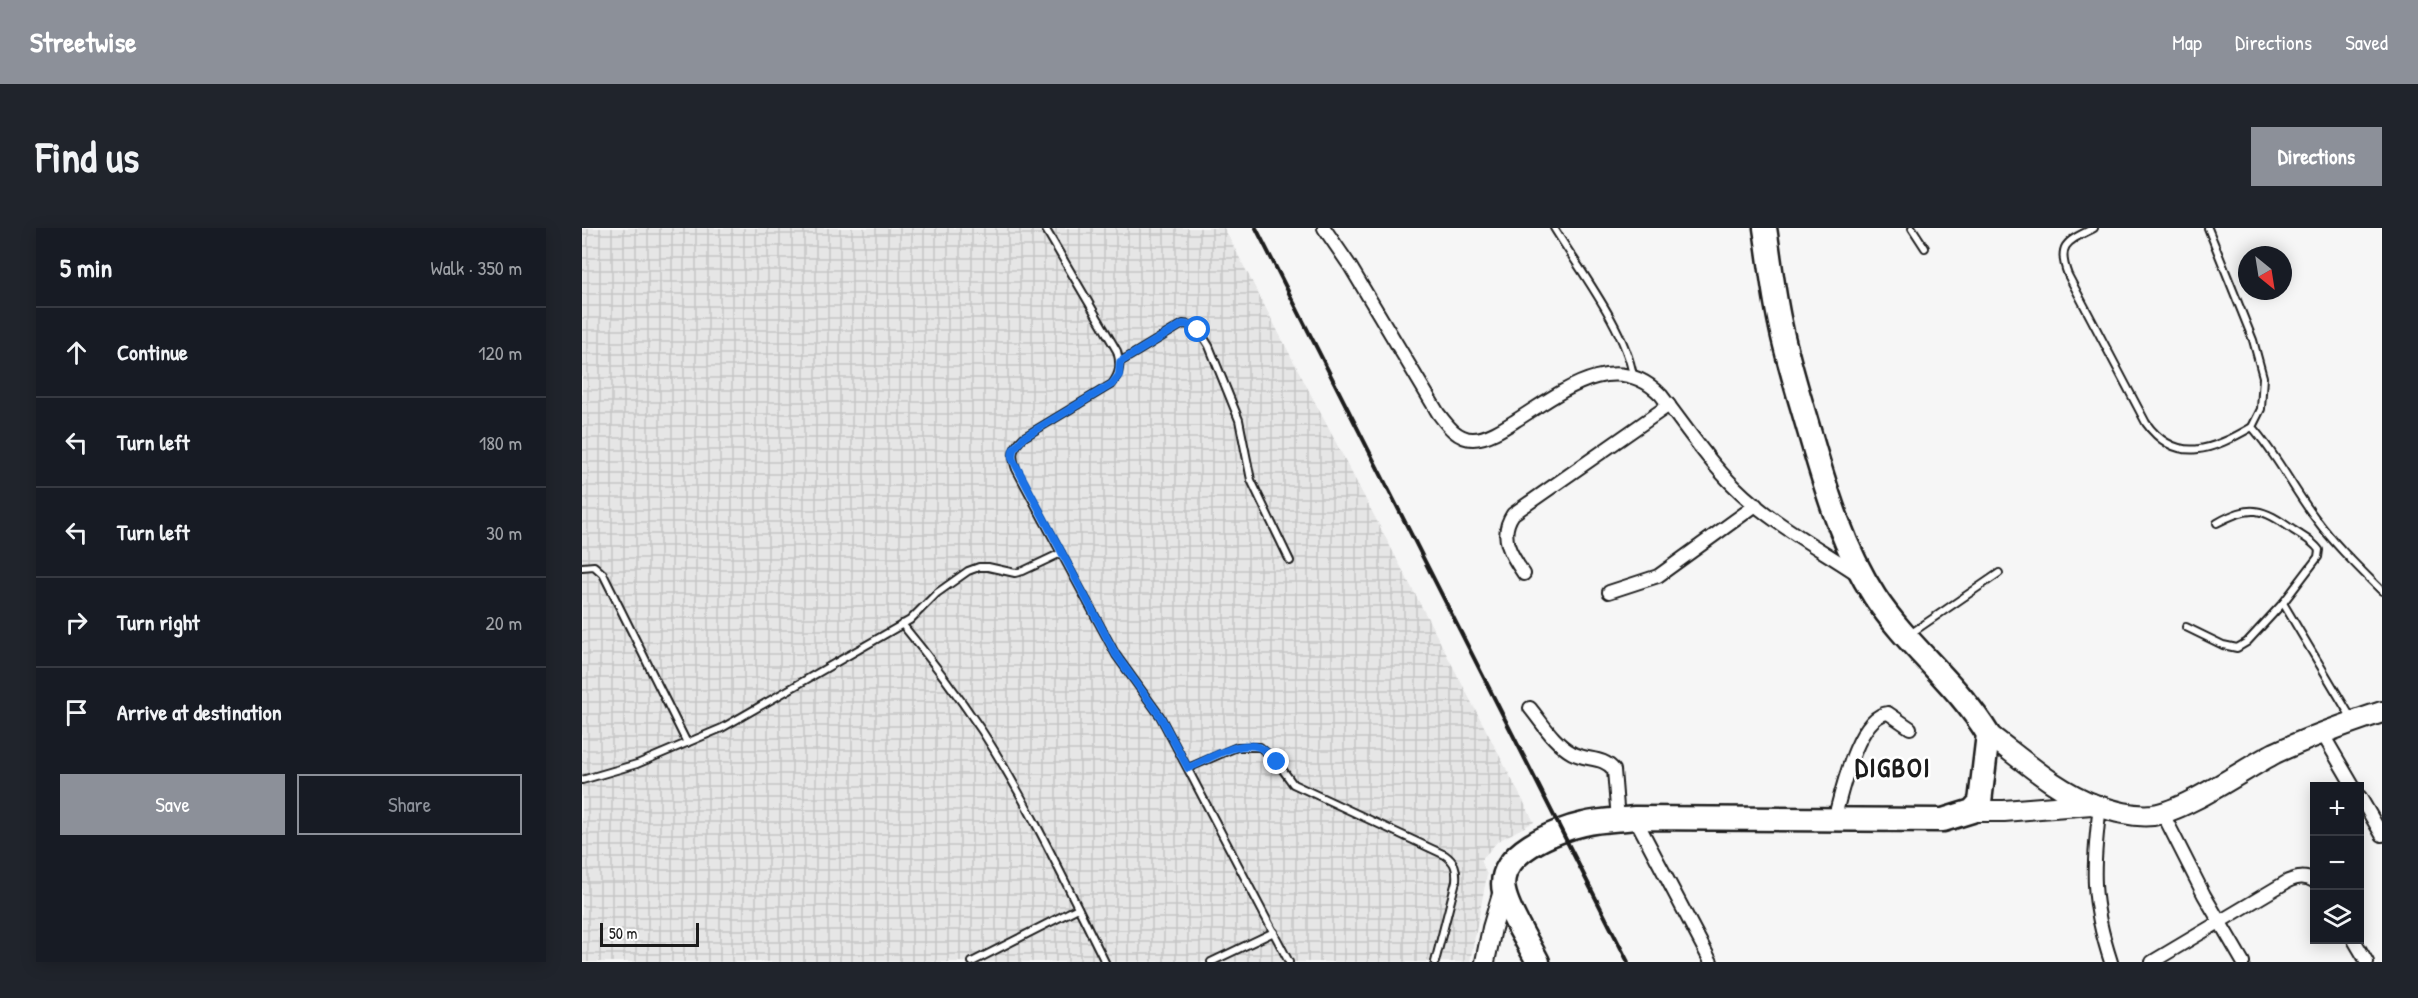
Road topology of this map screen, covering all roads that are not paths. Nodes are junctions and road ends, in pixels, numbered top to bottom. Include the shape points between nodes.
1 (1045, 228) edge
2 (1324, 228) edge
3 (1554, 228) edge
4 (1765, 228) edge
5 (1912, 228) edge
6 (2094, 228) edge
7 (2208, 228) edge
8 (1925, 248) dead end
9 (1120, 362) junction
10 (1633, 376) junction
11 (1669, 405) junction
12 (2252, 427) junction
13 (1756, 505) junction
14 (2217, 523) dead end
15 (1061, 553) junction
16 (1290, 561) dead end
17 (582, 567) edge
18 (1999, 573) dead end
19 (1524, 574) dead end
20 (1864, 579) junction
21 (2382, 591) edge
22 (1610, 592) dead end
23 (2283, 603) junction
24 (902, 624) junction
25 (2186, 627) dead end
26 (1907, 636) junction
27 (1530, 708) dead end
28 (2382, 712) edge
29 (2353, 722) junction
30 (1910, 728) dead end
31 (2322, 733) junction
32 (1988, 734) junction
33 (687, 743) junction
34 (1188, 768) junction
35 (582, 780) edge
36 (2351, 782) edge
37 (2364, 804) edge
38 (2096, 805) junction
39 (1972, 811) junction
40 (2162, 812) junction
41 (1626, 819) junction
42 (1834, 820) junction
43 (2382, 835) edge
44 (2310, 878) edge
45 (1503, 891) junction
46 (1078, 908) junction
47 (2219, 920) junction
48 (1274, 932) junction
49 (2357, 944) edge
50 (972, 962) edge
51 (1105, 962) edge
52 (1211, 962) edge
53 (1289, 962) edge
54 (1435, 962) edge
55 (1485, 962) edge
56 (1538, 962) edge
57 (1711, 962) edge
58 (2111, 962) edge
59 (2152, 962) edge
60 (2243, 962) edge
61 (2367, 962) edge

1 - 9 lane
2 - 10 street via 1438,413 1461,436 1474,439 1488,435 1596,376
3 - 10 lane via 1619,333
4 - 20 highway via 1780,323 1796,386 1839,526
5 - 8 lane
6 - 12 lane via 2066,244 2062,261 2156,437 2168,445 2193,450 2213,447
7 - 12 lane via 2253,340 2263,377 2261,409
9 - 15 lane via 1119,375 1112,384 1024,437 1013,450 1016,469
9 - 16 lane via 1183,324 1191,325 1205,337 1239,420 1251,480
10 - 11 street via 1651,384
11 - 13 street via 1719,471
11 - 19 street via 1513,514 1505,529 1506,540
12 - 21 lane via 2269,446 2315,518
13 - 20 street
13 - 22 street via 1659,576
14 - 23 lane via 2247,510 2259,510 2316,546 2318,558
15 - 24 lane via 1015,573 979,567 969,571 954,579
15 - 34 lane via 1116,655 1160,716
17 - 33 lane via 594,566 603,574
18 - 26 lane
20 - 26 highway
23 - 25 lane via 2237,648
23 - 29 lane
24 - 33 lane via 722,728
24 - 46 lane via 983,733
26 - 32 highway via 1967,702
27 - 41 street via 1562,747 1584,758 1603,760 1614,770
28 - 29 main road
29 - 31 main road
30 - 42 street via 1888,713 1879,716 1857,744
31 - 36 street
31 - 40 main road
32 - 38 main road via 2049,779
32 - 39 highway via 1980,802
33 - 35 lane via 637,764
34 - 48 lane
34 - 54 lane via 1237,747 1260,747 1293,784 1453,861 1456,881
37 - 43 street
38 - 39 main road
38 - 40 main road via 2132,814
38 - 58 street via 2095,905
39 - 42 highway via 1943,820
40 - 47 street
41 - 42 highway
41 - 45 highway via 1586,823 1532,846 1510,864 1504,875
41 - 57 street
44 - 47 street via 2288,881
45 - 55 street
45 - 56 highway
46 - 50 lane
46 - 51 lane
47 - 59 street
47 - 60 street
48 - 52 lane
48 - 53 lane
49 - 61 street

